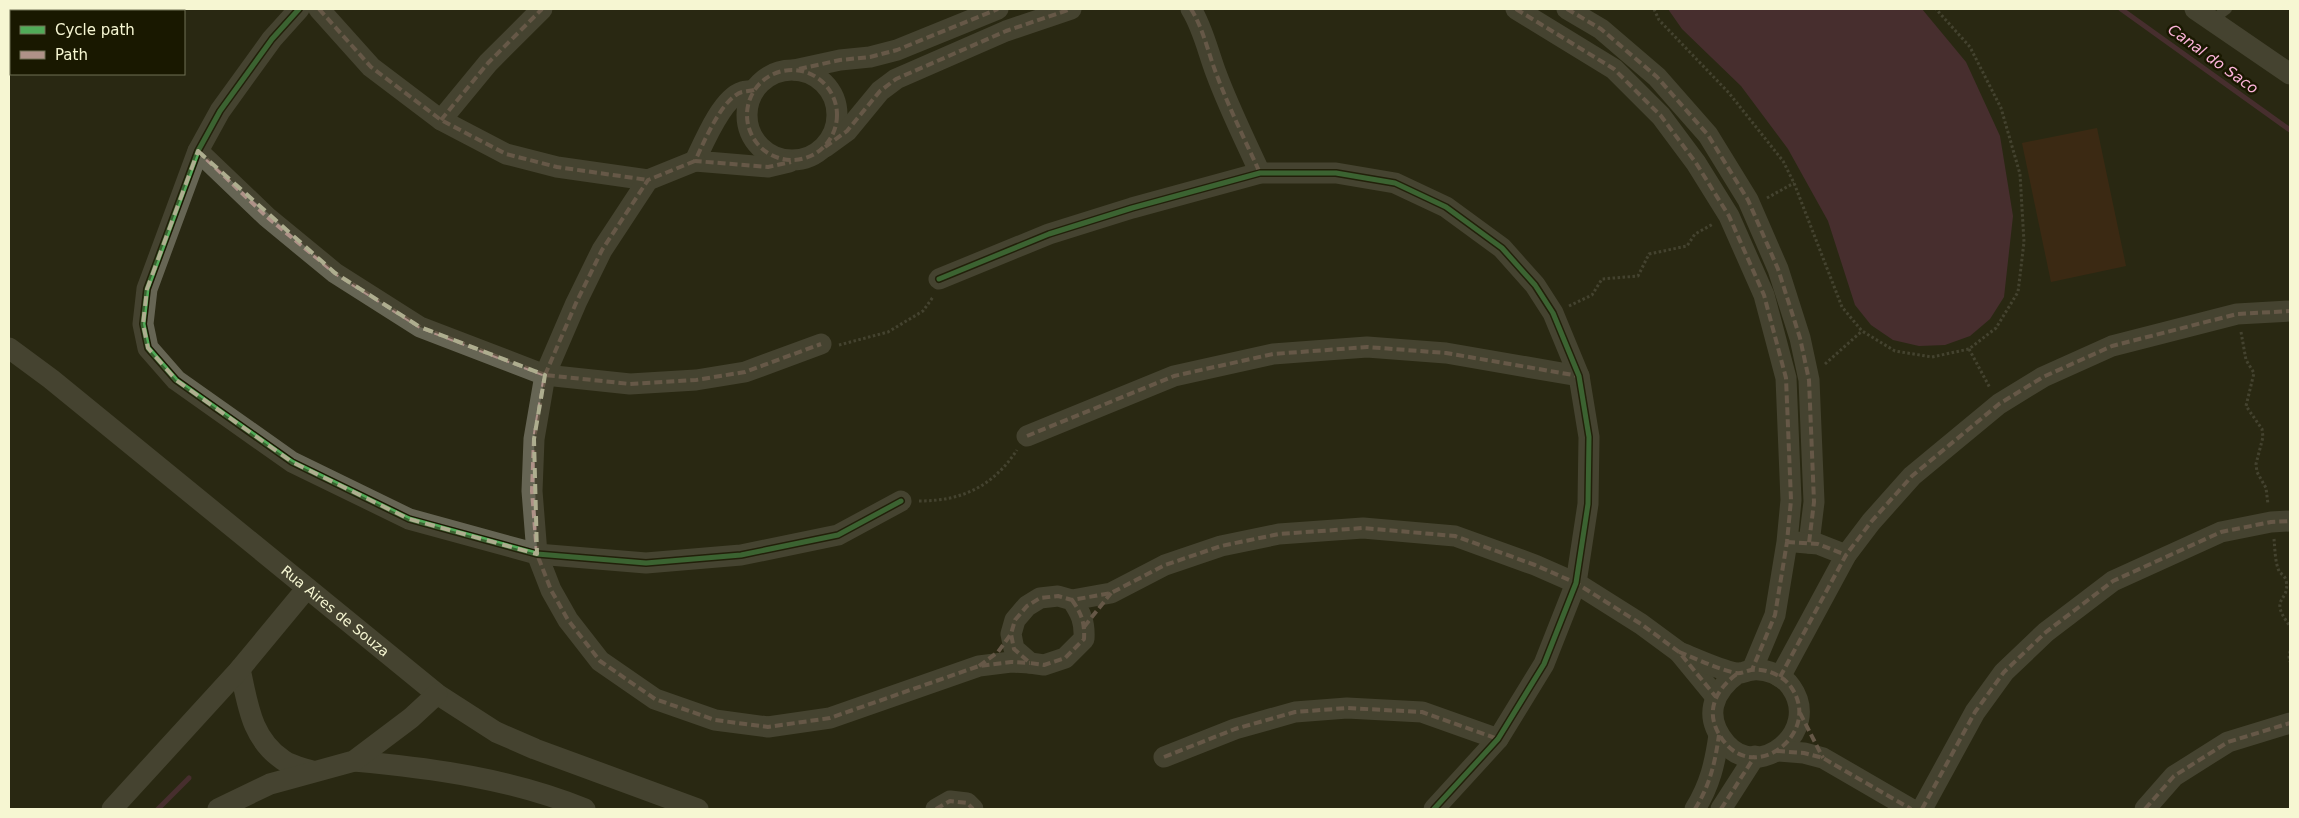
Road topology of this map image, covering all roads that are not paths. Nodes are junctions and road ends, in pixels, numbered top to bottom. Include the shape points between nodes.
1 (299, 9) edge
2 (319, 9) edge
3 (542, 9) edge
4 (998, 9) edge
5 (1071, 9) edge
6 (1516, 9) edge
7 (1567, 9) edge
8 (1196, 12) edge
9 (2211, 13) edge
10 (794, 70) junction
11 (2290, 74) edge
12 (754, 90) junction
13 (441, 120) junction
14 (825, 147) junction
15 (198, 151) junction
16 (695, 160) junction
17 (799, 160) junction
18 (1260, 173) junction
19 (648, 180) junction
20 (939, 279) road end
21 (2290, 311) edge
22 (821, 344) road end
23 (9, 348) edge
24 (545, 375) junction
25 (1579, 376) junction
26 (1026, 436) road end
27 (901, 501) road end
28 (2281, 522) edge
29 (1788, 542) junction
30 (1809, 543) junction
31 (537, 554) junction
32 (1846, 555) junction
33 (1576, 583) junction
34 (307, 588) junction
35 (1111, 593) junction
36 (1072, 600) junction
37 (1084, 627) junction
38 (1011, 634) junction
39 (1678, 652) junction
40 (1030, 663) junction
41 (980, 666) junction
42 (240, 669) junction
43 (1745, 672) junction
44 (1780, 677) junction
45 (437, 694) junction
46 (1716, 697) junction
47 (1800, 712) junction
48 (2290, 723) edge
49 (1719, 735) junction
50 (1498, 739) junction
51 (1777, 751) junction
52 (1754, 756) junction
53 (1164, 757) dead end
54 (1823, 758) junction
55 (354, 760) junction
56 (312, 771) junction
57 (112, 809) edge
58 (218, 809) edge
59 (584, 809) edge
60 (698, 809) edge
61 (936, 809) edge
62 (973, 809) edge
63 (1434, 809) edge
64 (1695, 809) edge
65 (1722, 809) edge
66 (1911, 809) edge
67 (1922, 809) edge
68 (2146, 809) edge

1 - 15 street via 272,38 226,103
2 - 13 street via 370,67
3 - 13 street via 488,63
4 - 10 street via 897,50
5 - 14 street via 1006,30 896,79 880,91 847,131
6 - 29 street via 1614,70 1648,103 1696,162 1728,216 1764,295 1786,378 1791,500
7 - 30 street via 1601,28 1657,77 1708,135 1751,207 1778,269 1800,338 1809,380 1814,502
8 - 18 street via 1216,74
9 - 11 street
10 - 12 street via 772,75
10 - 14 street via 808,73 821,81 837,106 833,135
12 - 16 street via 741,92 731,100 712,126
12 - 17 street via 747,119 759,146 784,160
13 - 19 street via 506,154 557,167
14 - 17 street
15 - 24 street via 267,217 343,278 420,327
15 - 31 street via 147,289 143,324 148,348 176,380 292,462 409,519
16 - 17 street via 768,167
16 - 19 street
18 - 20 street via 1049,234
18 - 25 street via 1336,173 1395,183 1446,208 1502,248 1535,285 1553,314
19 - 24 street via 602,250
21 - 32 street via 2237,314 2112,346 2043,377 1999,404 1912,476
22 - 24 street via 745,372 696,380 630,384
23 - 34 street, Rua Aires de Souza
24 - 31 street via 534,439 532,491
25 - 26 street via 1446,353 1367,347 1273,354 1174,376
25 - 33 street via 1589,446 1588,504
27 - 31 street via 838,534 741,555 646,563
28 - 67 street via 2221,532 2113,581 2046,632 2004,672 1975,712
29 - 30 street
29 - 43 street via 1775,615
30 - 32 street
31 - 41 street via 551,590 568,620 600,661 655,699 715,720 768,727 830,718
32 - 44 street
33 - 35 street via 1455,536 1363,528 1279,534 1221,546 1165,566
33 - 39 street
33 - 50 street via 1544,664
34 - 42 street
34 - 45 street, Rua Aires de Souza
35 - 36 street
35 - 37 street
36 - 37 street via 1082,614
36 - 38 street via 1058,596 1040,598 1026,606 1014,620
37 - 40 street via 1084,639 1065,658 1044,665
38 - 40 street via 1014,649
38 - 41 street via 998,652
39 - 43 street
39 - 46 street
40 - 41 street
42 - 56 street via 253,725 269,748 285,761
42 - 57 street
43 - 44 street via 1767,671
43 - 46 street via 1725,683
44 - 47 street via 1797,698
45 - 55 street via 412,718
45 - 60 street, Rua Aires de Souza via 496,732
46 - 49 street via 1714,723
47 - 51 street via 1797,728
47 - 54 street
48 - 68 street via 2228,742 2174,776
49 - 52 street via 1728,746
49 - 64 street via 1707,791
50 - 53 street via 1422,712 1346,708 1295,712 1235,729
50 - 63 street
51 - 52 street
51 - 54 street
52 - 65 street
54 - 66 street
55 - 56 street
55 - 59 street via 481,778
56 - 58 street via 270,784
61 - 62 street via 950,802 967,803

